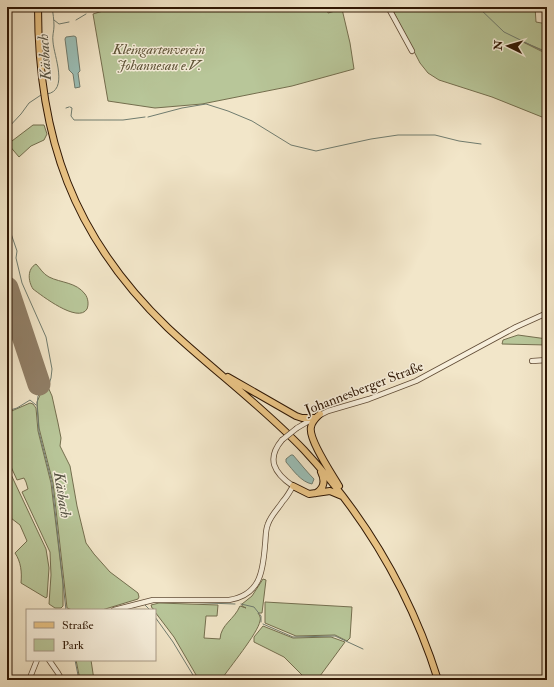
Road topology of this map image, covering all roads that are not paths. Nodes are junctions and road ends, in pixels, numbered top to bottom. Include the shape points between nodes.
1 (39, 7) edge
2 (388, 7) edge
3 (412, 50) dead end
4 (547, 313) edge
5 (547, 360) edge
6 (532, 361) dead end
7 (209, 364) junction
8 (320, 414) junction
9 (314, 418) junction
10 (316, 464) junction
11 (292, 486) junction
12 (315, 494) junction
13 (343, 496) junction
14 (350, 506) junction
15 (118, 609) edge
16 (37, 661) edge
17 (50, 661) edge
18 (29, 680) edge
19 (62, 680) edge
20 (438, 680) edge

1 - 7 main road via 44,99 61,167 74,200 110,262 130,287 179,338
2 - 3 street
4 - 8 street, Johannesberger Straße via 416,382
5 - 6 street
7 - 9 main road via 296,416
7 - 10 main road via 277,424
8 - 9 street, Johannesberger Straße
8 - 14 main road via 311,424 311,434
9 - 11 street, Johannesberger Straße, bridge via 282,440 275,451 274,463 280,476
10 - 12 main road via 324,482 321,490
10 - 13 main road
11 - 12 main road
11 - 15 street via 268,522 263,570 257,584 247,594 224,601 153,600
12 - 13 main road via 330,491
13 - 14 main road
14 - 20 main road via 382,554 403,593 421,631
16 - 18 street
17 - 19 street

